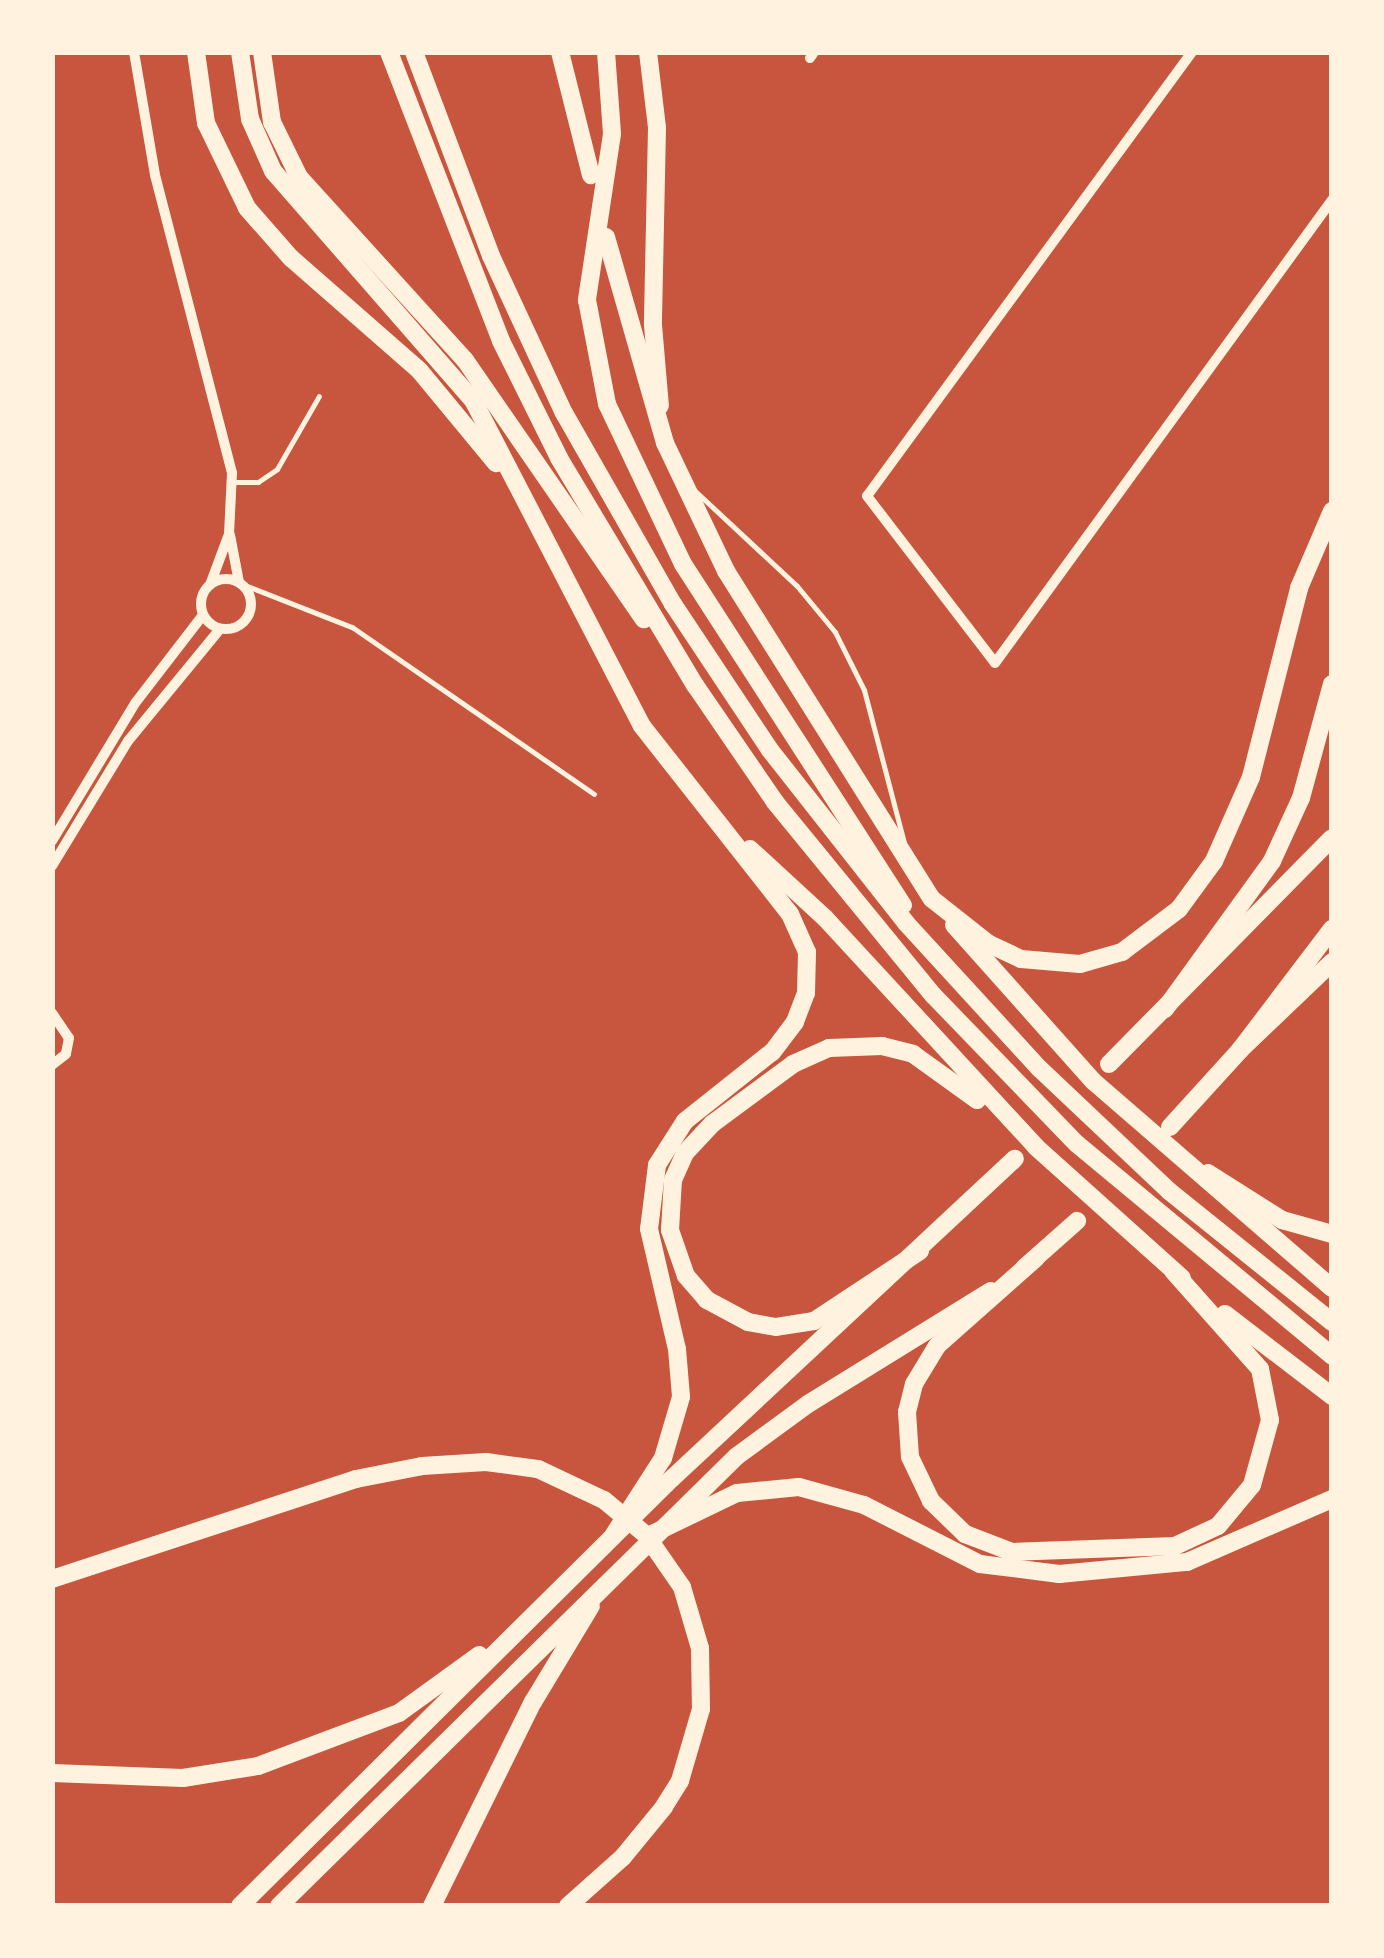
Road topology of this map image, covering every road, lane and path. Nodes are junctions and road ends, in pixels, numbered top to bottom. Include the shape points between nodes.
1 (134, 52) edge
2 (196, 52) edge
3 (240, 52) edge
4 (262, 52) edge
5 (389, 52) edge
6 (414, 52) edge
7 (560, 52) edge
8 (606, 52) edge
9 (648, 52) edge
10 (1192, 52) edge
11 (591, 176) dead end
12 (1332, 200) edge
13 (606, 238) dead end
14 (318, 396) dead end
15 (665, 442) junction
16 (681, 479) junction
17 (232, 482) junction
18 (1332, 511) edge
19 (537, 519) junction
20 (230, 534) junction
21 (240, 583) junction
22 (210, 586) junction
23 (203, 615) junction
24 (220, 629) junction
25 (1332, 684) edge
26 (694, 686) junction
27 (594, 794) dead end
28 (702, 805) junction
29 (1332, 838) edge
30 (52, 841) edge
31 (909, 859) junction
32 (52, 866) edge
33 (932, 898) junction
34 (1332, 930) edge
35 (929, 948) junction
36 (1332, 962) edge
37 (1165, 1009) junction
38 (58, 1021) edge
39 (1240, 1050) junction
40 (1109, 1064) dead end
41 (52, 1065) edge
42 (994, 1109) junction
43 (1170, 1127) dead end
44 (1015, 1159) dead end
45 (1195, 1170) junction
46 (1077, 1220) dead end
47 (1332, 1234) edge
48 (920, 1251) junction
49 (1036, 1258) junction
50 (1173, 1271) junction
51 (1332, 1288) edge
52 (1332, 1322) edge
53 (1332, 1356) edge
54 (1332, 1396) edge
55 (1332, 1500) edge
56 (652, 1534) junction
57 (613, 1536) junction
58 (52, 1579) edge
59 (606, 1580) junction
60 (539, 1608) junction
61 (52, 1773) edge
62 (240, 1906) edge
63 (279, 1906) edge
64 (432, 1906) edge
65 (568, 1906) edge

1 - 17 street via 155,175
2 - 19 highway via 206,123 248,208 291,258 439,390
3 - 19 highway via 250,119 273,172 455,375
4 - 26 highway via 272,122 299,177 465,360 534,452 604,568
5 - 26 highway via 500,341 559,458
6 - 35 highway via 512,304 627,528 770,750
7 - 11 highway
8 - 35 highway via 612,134 588,276 588,326 599,380 650,504
9 - 15 highway via 657,128 653,325
10 - 12 street via 867,496 994,663
13 - 15 highway
14 - 17 lane via 277,469 258,482
15 - 16 highway
16 - 31 highway via 778,656
16 - 31 lane via 776,565 835,632 864,690
17 - 20 street
18 - 33 highway via 1308,561 1240,808 1214,862 1179,909 1122,952 1058,966 1005,953
19 - 28 highway via 600,651 652,740
20 - 21 street
20 - 22 street
21 - 22 street
21 - 24 street via 251,598 250,614 241,625
21 - 27 lane via 352,627
22 - 23 street
23 - 24 street
23 - 30 street via 129,713
24 - 32 street via 128,740
25 - 37 highway via 1300,798 1272,861
26 - 53 highway via 856,906 1020,1088 1151,1211
28 - 42 highway via 824,918
28 - 57 highway via 790,914 806,952 808,980 785,1037 686,1121 657,1165 648,1229 677,1349 681,1397 663,1458
29 - 37 highway
31 - 33 highway
33 - 45 highway via 1061,1048
34 - 39 highway
35 - 52 highway via 1040,1069 1169,1192
36 - 39 highway
37 - 40 highway
38 - 41 street via 66,1054
39 - 43 highway
42 - 48 highway via 913,1054 882,1046 829,1048 793,1064 712,1124 685,1153 674,1180 670,1230 686,1276 707,1300 748,1322 776,1327 814,1321
42 - 50 highway
44 - 48 highway
45 - 47 highway via 1271,1215
45 - 51 highway
46 - 49 highway
48 - 57 highway
49 - 50 highway via 937,1346 914,1384 908,1412 910,1457 931,1501 966,1534 1012,1552 1175,1546 1218,1526 1252,1484 1270,1420 1260,1369
49 - 56 highway via 769,1430
50 - 54 highway
55 - 56 highway via 1187,1562 1059,1574 980,1564 864,1505 799,1487 737,1492
56 - 59 highway
57 - 60 highway
58 - 65 highway via 391,1471 511,1464 558,1475 592,1493 646,1535 674,1570 700,1648 697,1733 664,1806 623,1857
59 - 63 highway
59 - 64 highway via 533,1702
60 - 61 highway via 399,1713 293,1756 184,1778
60 - 62 highway

